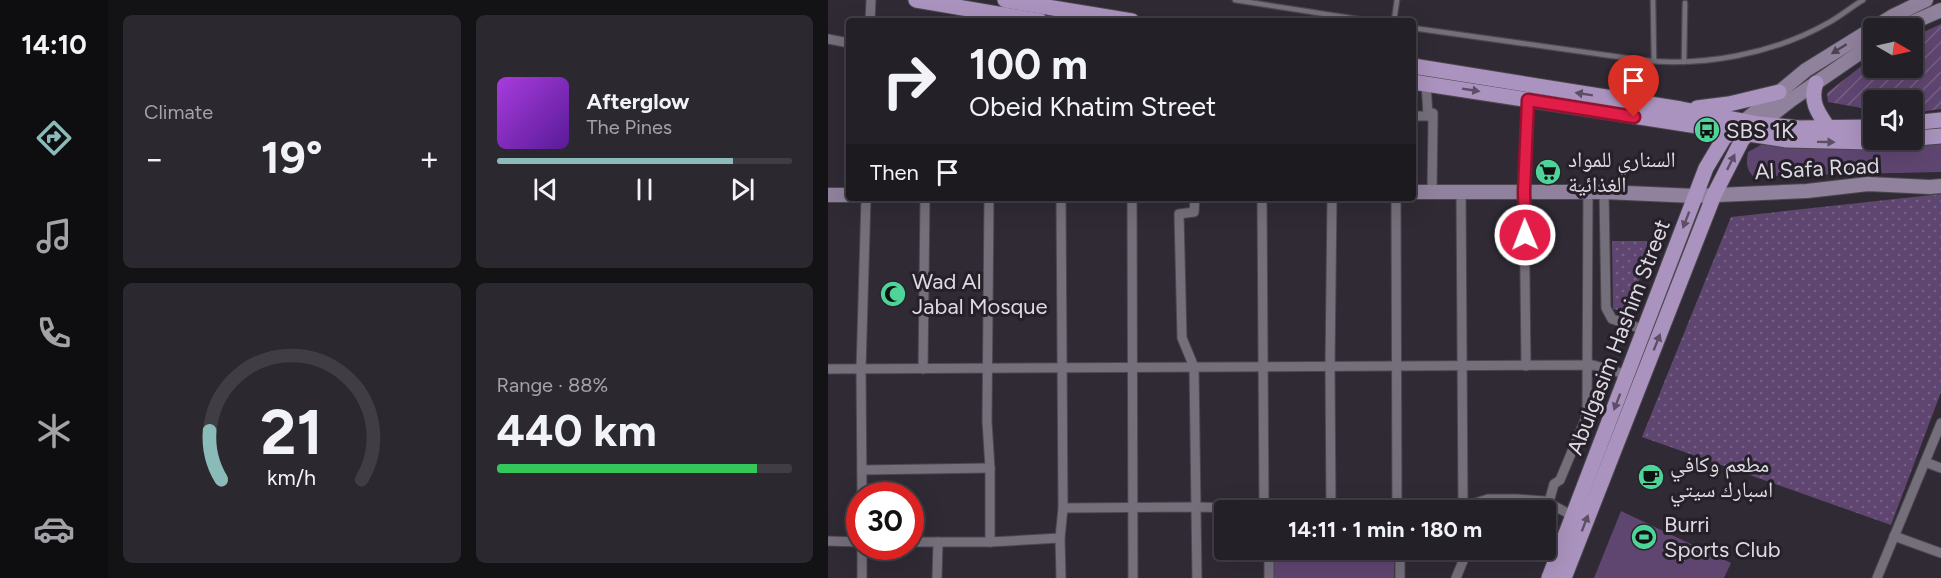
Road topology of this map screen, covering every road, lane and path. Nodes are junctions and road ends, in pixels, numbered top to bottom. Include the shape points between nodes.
1 (871, 0) edge
2 (916, 0) edge
3 (1005, 0) edge
4 (1235, 0) edge
5 (1397, 0) edge
6 (1653, 0) edge
7 (1863, 0) edge
8 (1926, 0) edge
9 (1685, 3) dead end
10 (1941, 10) edge
11 (870, 18) edge
12 (1022, 18) edge
13 (1114, 18) edge
14 (1351, 18) edge
15 (1394, 18) edge
16 (1923, 18) edge
17 (1416, 28) edge
18 (828, 39) edge
19 (846, 42) edge
20 (1863, 51) edge
21 (1654, 61) junction
22 (1684, 62) junction
23 (1416, 66) edge
24 (1419, 83) edge
25 (1816, 83) junction
26 (1779, 92) junction
27 (1528, 100) junction
28 (1681, 109) junction
29 (1416, 116) edge
30 (1428, 116) junction
31 (1941, 120) edge
32 (1923, 122) edge
33 (1863, 127) edge
34 (1745, 128) junction
35 (1829, 129) junction
36 (1941, 136) edge
37 (1941, 186) edge
38 (1461, 191) junction
39 (1524, 191) junction
40 (1416, 192) edge
41 (1432, 192) junction
42 (1588, 192) junction
43 (1604, 192) junction
44 (828, 195) edge
45 (846, 195) edge
46 (1714, 195) junction
47 (1695, 196) junction
48 (866, 201) edge
49 (925, 201) edge
50 (989, 201) edge
51 (1061, 201) edge
52 (1132, 201) edge
53 (1195, 201) edge
54 (1262, 201) edge
55 (1332, 201) edge
56 (1396, 201) edge
57 (1645, 330) junction
58 (1588, 365) junction
59 (1396, 366) junction
60 (1462, 366) junction
61 (1526, 366) junction
62 (1194, 367) junction
63 (1262, 367) junction
64 (1330, 367) junction
65 (988, 368) junction
66 (1061, 368) junction
67 (1133, 368) junction
68 (828, 369) edge
69 (861, 369) junction
70 (923, 369) junction
71 (1628, 375) junction
72 (1941, 423) edge
73 (1925, 462) junction
74 (990, 468) junction
75 (1941, 468) edge
76 (862, 470) junction
77 (862, 482) edge
78 (1488, 499) joint
79 (1264, 500) edge
80 (1331, 500) edge
81 (1396, 500) edge
82 (1463, 500) edge
83 (1485, 500) edge
84 (1541, 500) edge
85 (1550, 500) edge
86 (1556, 506) edge
87 (1132, 507) junction
88 (1196, 507) junction
89 (1063, 508) junction
90 (1214, 508) edge
91 (1573, 516) junction
92 (1894, 536) junction
93 (1060, 538) junction
94 (828, 541) edge
95 (846, 542) edge
96 (924, 542) edge
97 (990, 542) junction
98 (938, 543) junction
99 (1941, 553) edge
100 (862, 560) edge
101 (1269, 560) edge
102 (1400, 560) edge
103 (1463, 560) edge
104 (862, 578) edge
105 (938, 578) edge
106 (1061, 578) edge
107 (1132, 578) edge
108 (1197, 578) edge
109 (1269, 578) edge
110 (1400, 578) edge
111 (1456, 578) edge
112 (1549, 578) edge
113 (1564, 578) edge
114 (1877, 578) edge

1 - 11 street
2 - 12 main road
3 - 13 main road
4 - 14 lane
5 - 15 lane
6 - 21 lane
7 - 22 lane via 1829,23 1781,44 1729,57
8 -> 26 street via 1840,48
9 - 22 lane
10 - 16 street
17 - 21 lane
18 - 19 street
20 - 25 street
21 - 22 lane
28 -> 23 main road
24 -> 27 main road
24 - 30 street
25 - 34 street
25 - 35 main road via 1813,100
26 - 28 main road via 1729,104
26 - 34 street
27 - 34 main road via 1643,119
27 - 39 street
28 - 34 main road
29 - 30 street
30 - 41 street via 1433,113
31 - 32 main road
33 - 35 main road
34 - 35 main road
34 -> 36 main road via 1787,140 1826,142
46 -> 34 main road, Abulgasim Hashim Street
34 - 47 main road, Abulgasim Hashim Street via 1724,138 1715,150
37 - 46 street, Al Safa Road via 1868,184
38 - 39 street, Al Safa Road
38 - 41 street, Al Safa Road
38 - 60 street
39 - 42 street, Al Safa Road
39 - 61 street
40 - 41 street, Al Safa Road
42 - 43 street, Al Safa Road
42 - 58 street
43 - 47 street, Al Safa Road
43 - 57 street via 1606,308 1612,319
44 - 45 street
46 - 47 street, Al Safa Road
113 -> 46 main road, Abulgasim Hashim Street
47 -> 57 main road, Abulgasim Hashim Street
48 - 69 street
49 - 70 street
50 - 65 street
51 - 66 street
52 - 67 street
53 - 62 street via 1194,212 1179,214 1182,338
54 - 63 street
55 - 64 street
56 - 59 street
57 - 71 main road, Abulgasim Hashim Street
58 - 61 street
58 - 71 street
58 - 85 street via 1585,420
59 - 60 street
59 - 64 street
59 - 81 street
60 - 61 street
60 - 82 street
62 - 63 street
62 - 67 street
62 - 88 street
63 - 64 street
63 - 79 street
64 - 80 street
65 - 66 street
65 - 70 street
65 - 74 street
66 - 67 street
66 - 89 street
67 - 87 street
68 - 69 street
69 - 70 street
69 - 76 street
71 -> 91 main road, Abulgasim Hashim Street
72 - 73 street
73 - 75 street
73 - 92 street
74 - 76 street
74 - 97 street
76 - 77 street
78 - 83 street
78 - 84 street
86 - 91 street
87 - 88 street
87 - 89 street
87 - 107 street
88 - 90 street
88 - 108 street
89 - 93 street
91 - 112 main road, Abulgasim Hashim Street
92 - 99 street
92 - 114 street
93 - 97 street
93 - 106 street
94 - 95 street
96 - 98 street
97 - 98 street
98 - 105 street
100 - 104 street
101 - 109 street
102 - 110 street
103 - 111 street

